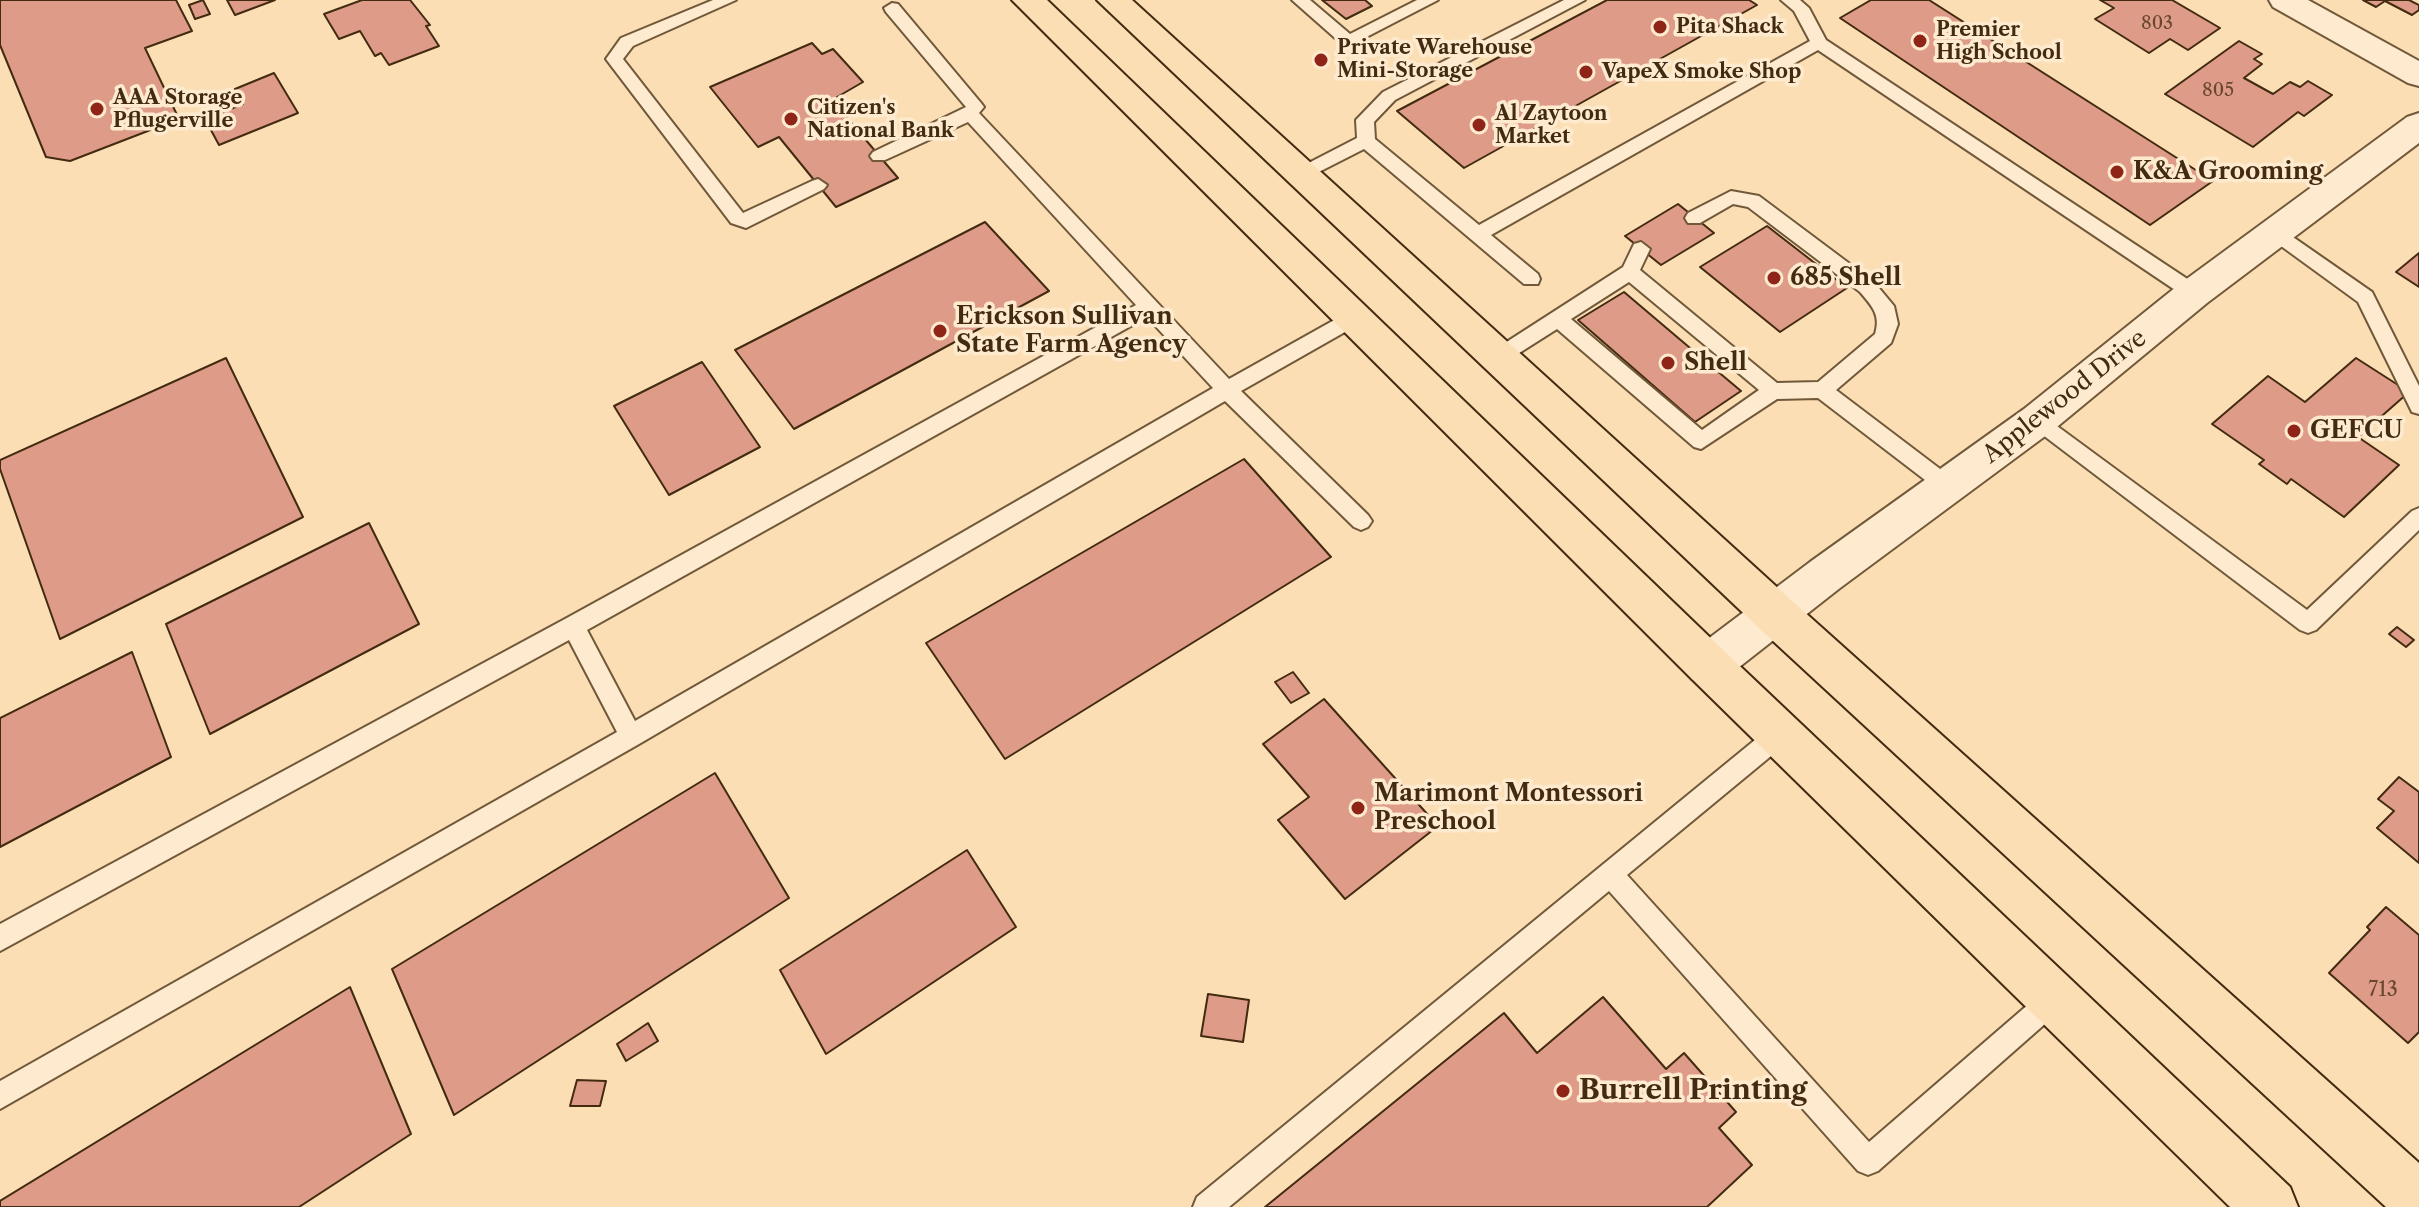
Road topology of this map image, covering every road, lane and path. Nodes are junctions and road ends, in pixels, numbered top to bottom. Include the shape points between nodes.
1 (728, 0) edge
2 (909, 0) edge
3 (1028, 0) edge
4 (1113, 0) edge
5 (1300, 0) edge
6 (1430, 0) edge
7 (1577, 0) edge
8 (1789, 0) edge
9 (2284, 0) edge
10 (888, 4) edge
11 (1819, 43) junction
12 (2419, 75) edge
13 (970, 114) junction
14 (2419, 125) edge
15 (1366, 141) junction
16 (879, 156) dead end
17 (1301, 174) junction
18 (818, 185) dead end
19 (1694, 218) dead end
20 (2277, 233) junction
21 (1478, 234) junction
22 (1641, 249) dead end
23 (1630, 272) junction
24 (1531, 279) dead end
25 (2194, 293) junction
26 (1149, 307) junction
27 (1683, 314) junction
28 (1557, 318) junction
29 (1352, 319) junction
30 (1665, 327) dead end
31 (1498, 357) junction
32 (1735, 358) junction
33 (1716, 370) dead end
34 (1227, 390) junction
35 (1822, 390) junction
36 (1773, 391) junction
37 (2419, 406) edge
38 (2038, 420) junction
39 (1949, 487) junction
40 (2419, 517) edge
41 (1361, 521) dead end
42 (1775, 614) junction
43 (573, 626) junction
44 (1708, 665) junction
45 (1780, 734) junction
46 (631, 736) junction
47 (1610, 874) junction
48 (0, 938) edge
49 (2054, 999) junction
50 (0, 1096) edge
51 (2419, 1200) edge
52 (1207, 1207) edge
53 (2270, 1207) edge

1 - 18 lane via 627,42 614,59 737,218 746,221
2 - 10 lane
3 - 29 main road
4 - 17 main road
5 - 6 lane via 1349,41
7 - 15 lane via 1389,96 1365,120
8 - 11 lane via 1801,8
9 - 12 street
10 - 13 lane via 975,107
11 - 21 lane
11 - 25 lane
13 - 16 lane
13 - 26 lane
14 - 20 street, Applewood Drive
15 - 17 lane
15 - 21 lane
17 - 31 main road
19 - 35 lane via 1731,197 1753,201 1867,287 1884,306 1884,338
20 - 25 street, Applewood Drive
20 - 37 lane via 2365,297
21 - 24 lane
22 - 23 lane
23 - 27 lane
23 - 28 lane
25 - 38 street, Applewood Drive
26 - 34 lane
26 - 43 lane
27 - 30 lane
27 - 32 lane
28 - 31 lane
28 - 36 lane via 1615,360 1701,441
29 - 34 lane
29 - 44 main road
31 - 42 main road
32 - 33 lane
32 - 36 lane
34 - 41 lane
34 - 46 lane
35 - 36 lane
35 - 39 lane
38 - 39 street, Applewood Drive
38 - 40 lane via 2308,623
39 - 42 street, Applewood Drive
42 - 44 street, Applewood Drive
42 - 51 main road
43 - 46 lane
43 - 48 lane
44 - 45 main road
45 - 47 lane
45 - 49 main road
46 - 50 lane
47 - 49 lane via 1868,1161
47 - 52 lane
49 - 53 main road

